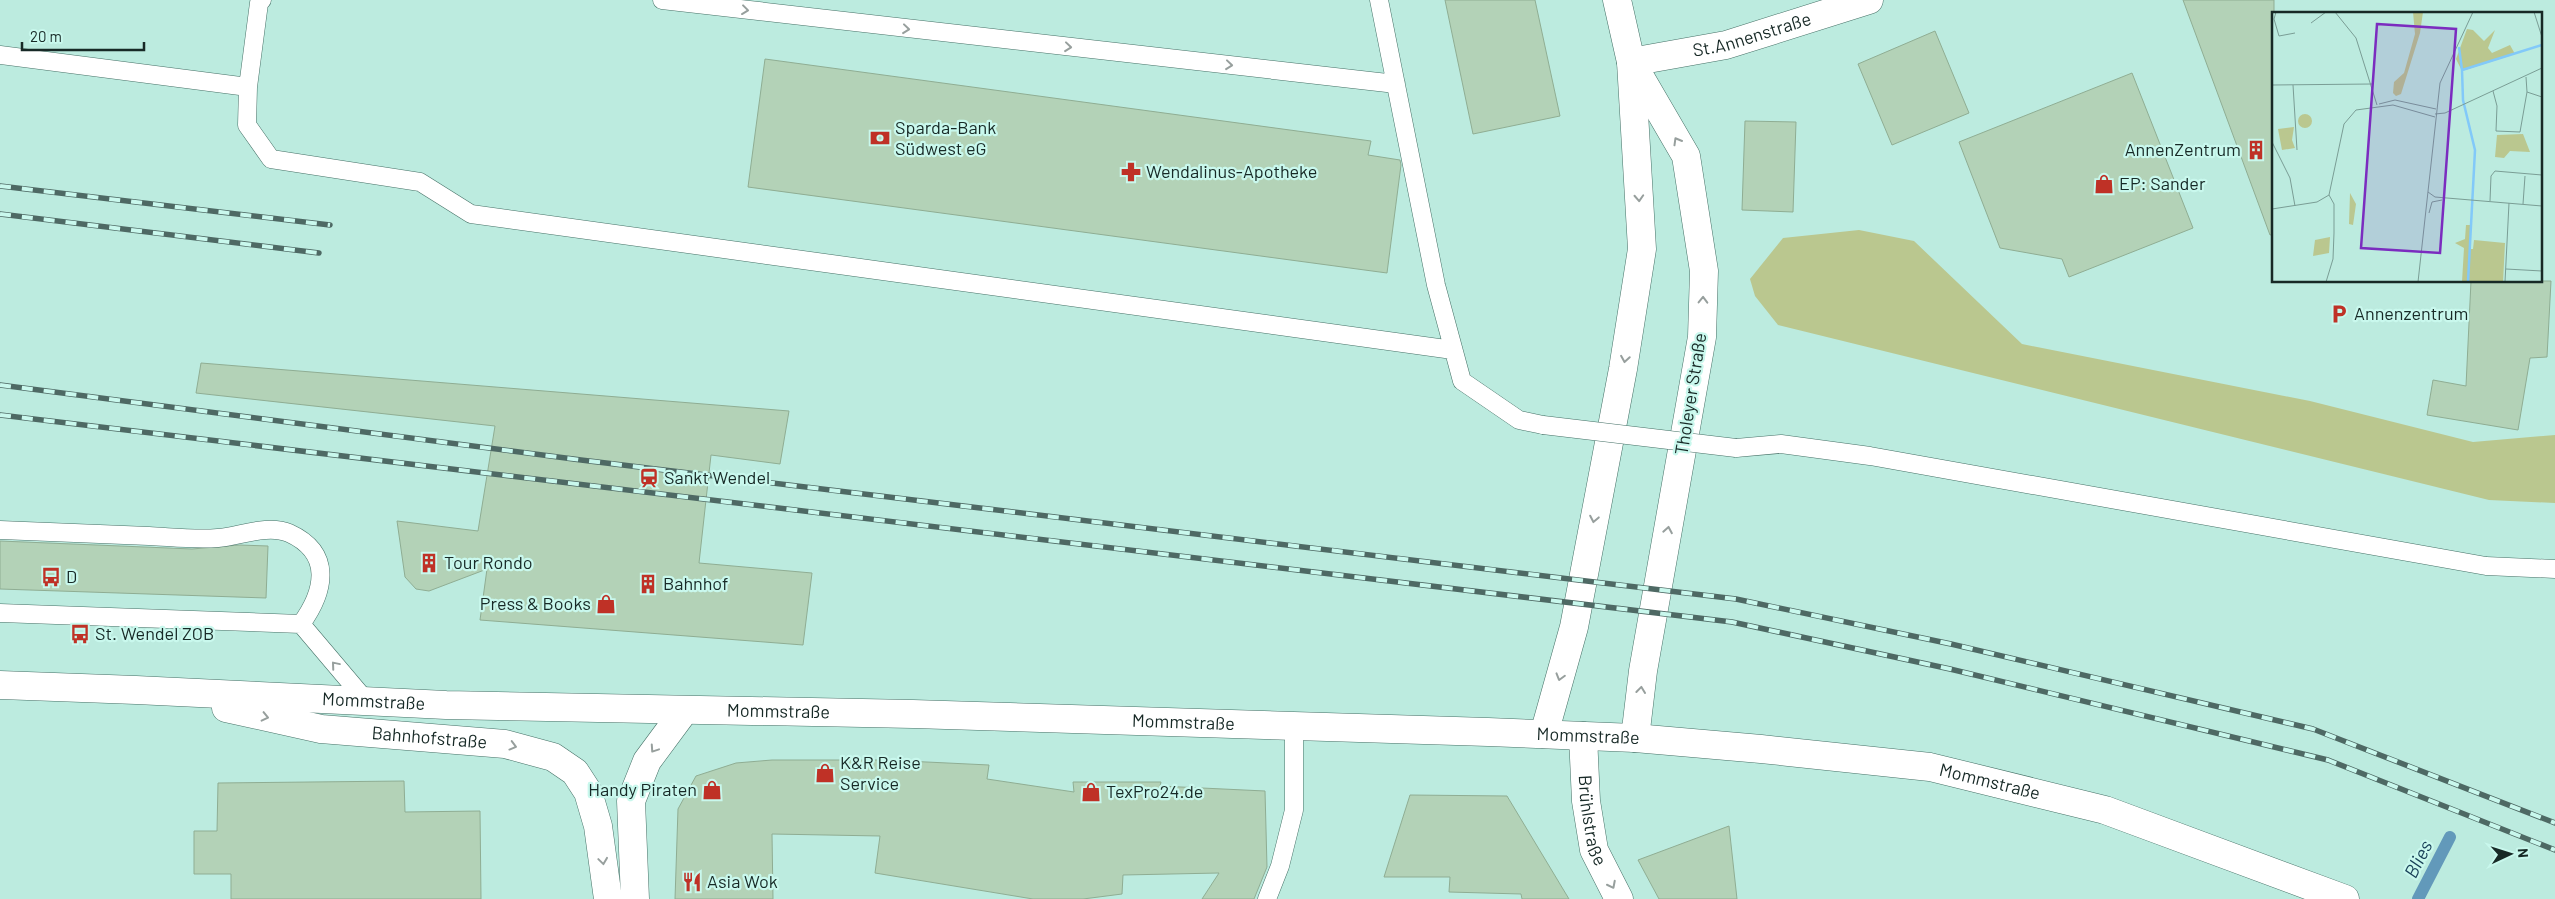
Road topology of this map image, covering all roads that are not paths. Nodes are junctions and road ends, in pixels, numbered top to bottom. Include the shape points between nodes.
1 (262, 0) edge
2 (662, 0) edge
3 (1379, 0) edge
4 (1617, 0) edge
5 (1869, 0) edge
6 (0, 55) edge
7 (1632, 62) junction
8 (1396, 84) junction
9 (248, 87) junction
10 (1453, 350) junction
11 (0, 530) edge
12 (2555, 569) edge
13 (0, 613) edge
14 (301, 624) junction
15 (0, 685) edge
16 (149, 690) junction
17 (367, 702) junction
18 (684, 711) junction
19 (1294, 726) junction
20 (1544, 734) junction
21 (1583, 736) junction
22 (1635, 738) junction
23 (608, 899) edge
24 (635, 899) edge
25 (1268, 899) edge
26 (1619, 899) edge
27 (2345, 899) edge

1 - 9 lane
2 -> 8 lane
3 - 8 lane
4 - 7 main road, Tholeyer Straße
5 - 7 main road, St.Annenstraße via 1726,45
6 - 9 lane
7 -> 20 main road, Tholeyer Straße via 1642,248 1624,369 1574,627
22 -> 7 main road, Tholeyer Straße via 1645,661 1702,337 1704,272 1686,156
8 - 10 lane
9 - 10 lane via 247,125 271,159 420,182 471,214
10 - 12 lane, bridge via 1462,381 1519,420 1543,425 1736,448 1781,444 1870,456 2486,566
11 - 14 lane via 217,538 273,530 287,532 306,542 318,559 321,577 314,607
13 - 14 lane
17 -> 14 lane
15 - 16 main road, Mommstraße
16 - 17 main road, Mommstraße
16 -> 23 main road, Bahnhofstraße via 321,729 505,744 553,757 575,772 588,792 598,826
17 - 18 main road, Mommstraße
18 - 19 main road, Mommstraße
18 -> 24 main road via 647,761 631,801
19 - 20 main road, Mommstraße
19 - 25 lane via 1294,810
20 - 21 main road, Mommstraße
21 - 22 main road, Mommstraße
21 -> 26 main road, Brühlstraße via 1586,801 1594,850
22 - 27 main road, Mommstraße via 1930,767 2105,810

